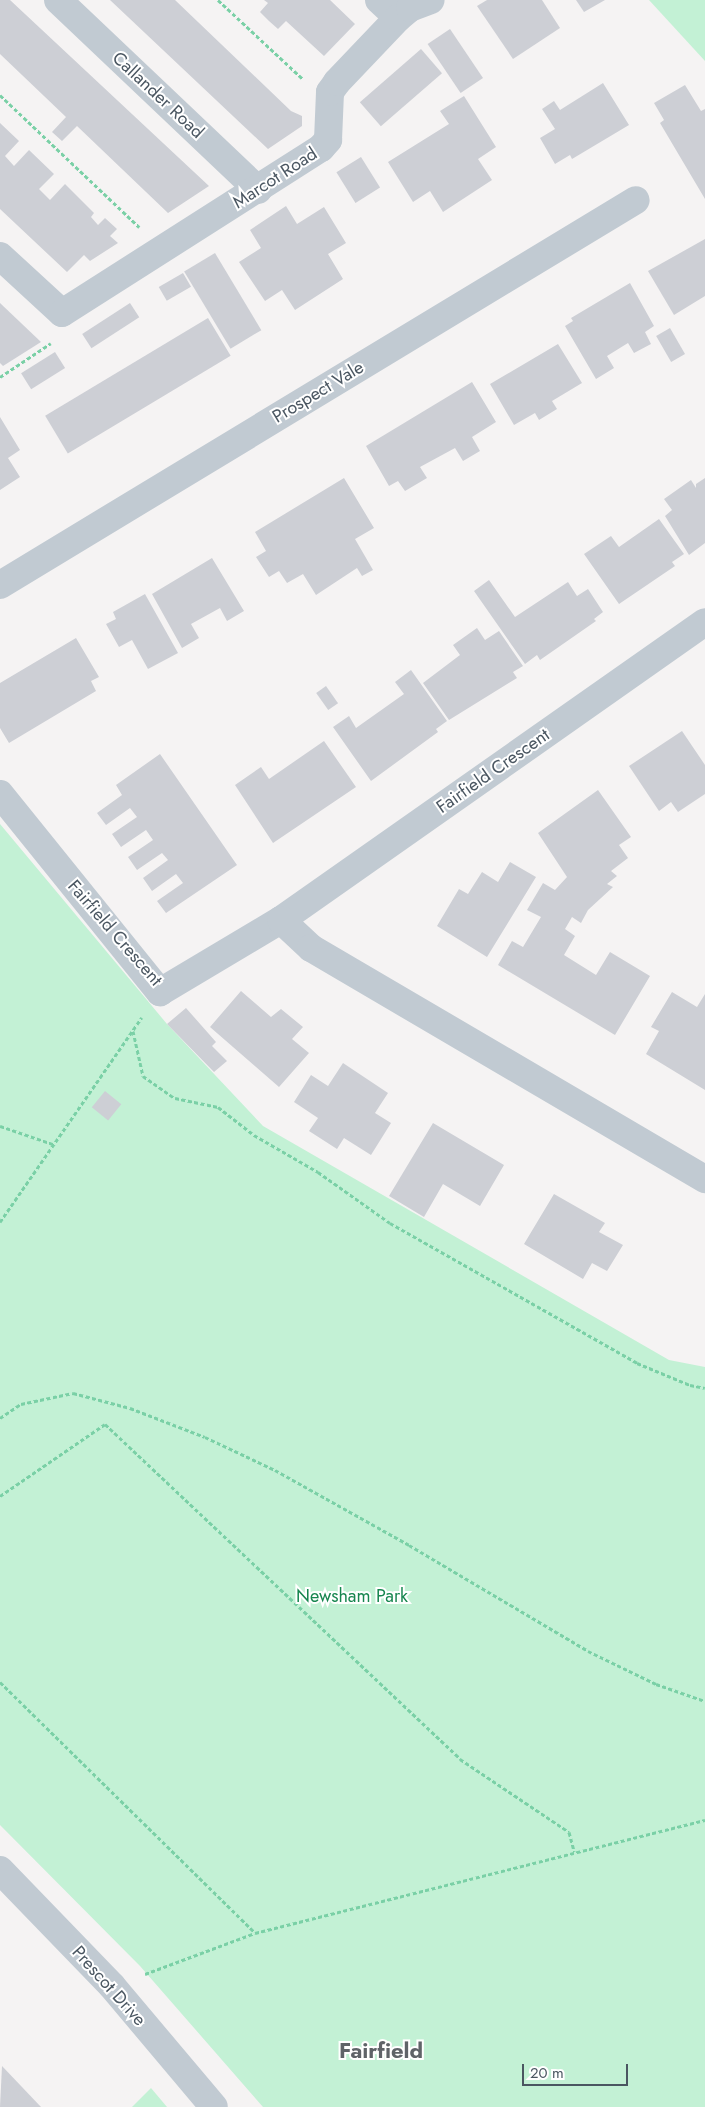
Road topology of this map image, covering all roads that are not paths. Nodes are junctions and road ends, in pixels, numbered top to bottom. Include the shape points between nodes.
1 (58, 0) edge
2 (431, 0) edge
3 (389, 9) edge
4 (258, 190) junction
5 (636, 200) dead end
6 (0, 256) edge
7 (0, 585) edge
8 (705, 622) edge
9 (0, 794) edge
10 (282, 920) junction
11 (705, 1179) edge
12 (0, 1870) edge
13 (214, 2107) edge

1 - 4 street, Callander Road
2 - 3 street via 410,8
3 - 4 street, Marcot Road via 330,92 328,140
4 - 6 street, Marcot Road via 62,314
5 - 7 street, Prospect Vale
8 - 10 street, Fairfield Crescent
9 - 10 street, Fairfield Crescent via 160,992
10 - 11 street via 311,948
12 - 13 street, Prescot Drive via 112,1986

